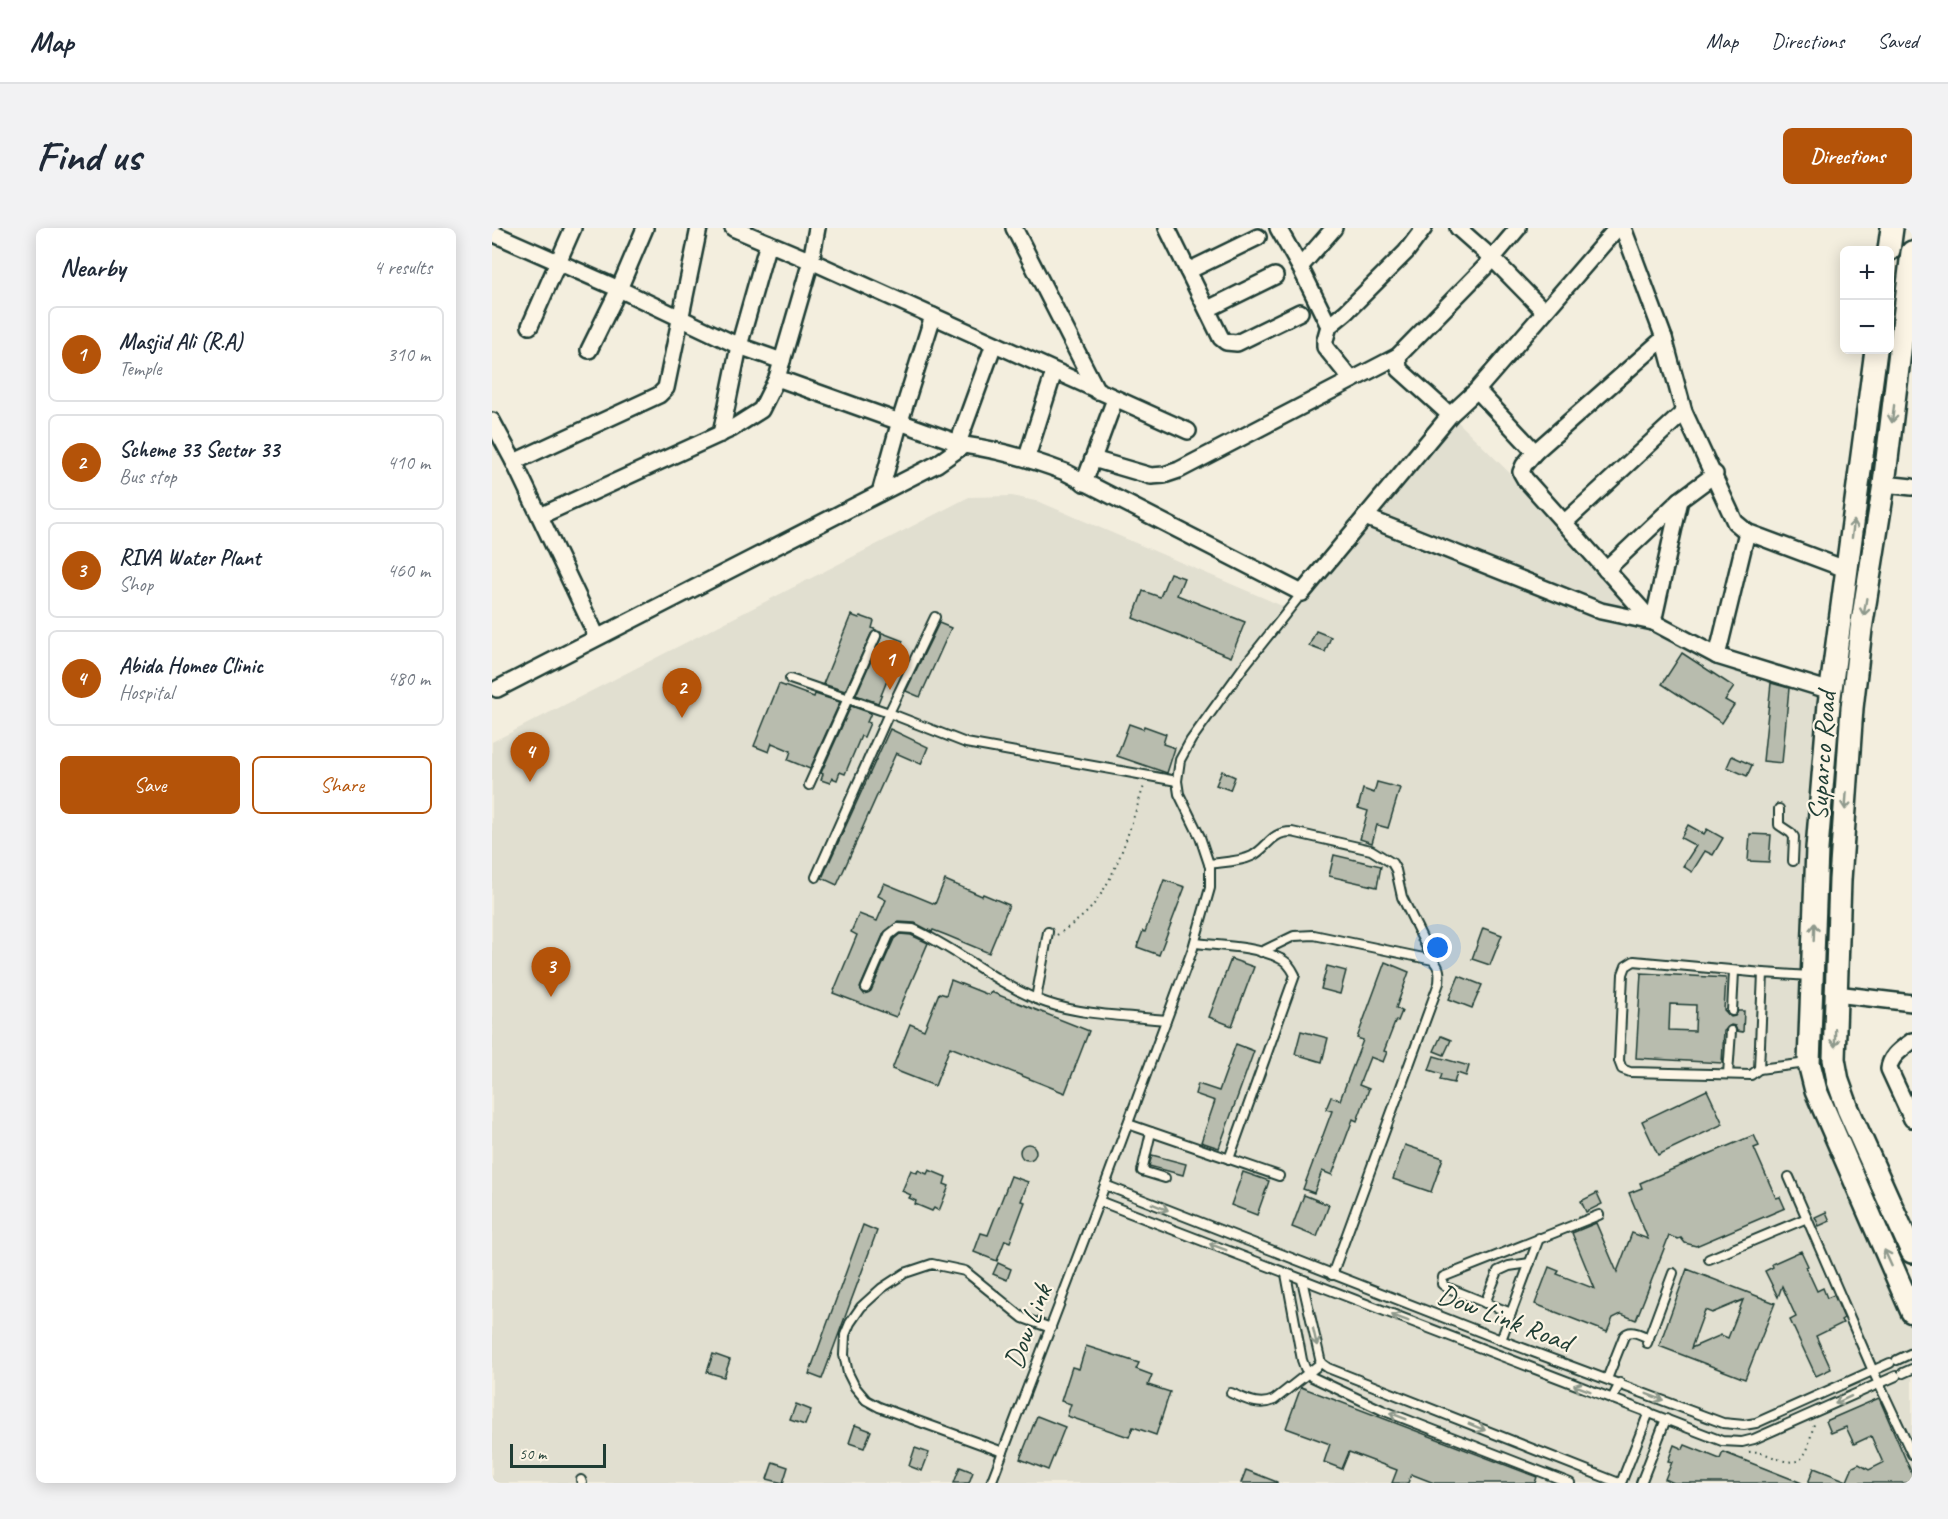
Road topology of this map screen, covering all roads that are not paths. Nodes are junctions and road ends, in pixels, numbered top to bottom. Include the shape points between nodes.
1 (573, 228) edge
2 (645, 228) edge
3 (699, 228) edge
4 (733, 228) edge
5 (818, 228) edge
6 (1014, 228) edge
7 (1278, 228) edge
8 (1334, 228) edge
9 (1424, 228) edge
10 (1458, 228) edge
11 (1518, 228) edge
12 (1617, 228) edge
13 (1623, 228) edge
14 (1892, 228) edge
15 (1172, 230) edge
16 (495, 235) edge
17 (1258, 237) dead end
18 (768, 243) junction
19 (1890, 246) edge
20 (1912, 252) edge
21 (1492, 258) junction
22 (811, 261) junction
23 (559, 263) junction
24 (1300, 267) junction
25 (1188, 271) junction
26 (1275, 276) dead end
27 (619, 289) junction
28 (1208, 309) junction
29 (1544, 311) junction
30 (1300, 312) dead end
31 (933, 316) junction
32 (680, 319) junction
33 (530, 326) dead end
34 (1329, 326) junction
35 (1664, 338) junction
36 (994, 344) junction
37 (739, 346) junction
38 (589, 350) dead end
39 (1875, 354) edge
40 (1398, 356) junction
41 (782, 361) junction
42 (1054, 372) junction
43 (777, 378) junction
44 (1352, 380) junction
45 (1477, 390) junction
46 (1097, 391) junction
47 (1115, 399) junction
48 (1684, 412) junction
49 (1449, 415) junction
50 (492, 421) edge
51 (900, 421) junction
52 (1188, 431) dead end
53 (721, 434) junction
54 (961, 444) junction
55 (1536, 452) junction
56 (1027, 457) junction
57 (1093, 459) junction
58 (514, 462) junction
59 (1714, 474) junction
60 (1084, 483) junction
61 (1884, 484) junction
62 (1912, 487) edge
63 (880, 494) junction
64 (1680, 500) junction
65 (540, 516) junction
66 (1365, 517) junction
67 (1564, 523) junction
68 (1747, 532) junction
69 (1606, 570) junction
70 (1848, 570) junction
71 (1302, 593) junction
72 (934, 617) dead end
73 (1653, 622) junction
74 (876, 636) dead end
75 (597, 637) junction
76 (1717, 656) junction
77 (1856, 675) junction
78 (790, 679) dead end
79 (494, 687) edge
80 (1832, 688) junction
81 (848, 699) junction
82 (1852, 708) junction
83 (889, 713) junction
84 (1177, 781) junction
85 (809, 785) dead end
86 (1779, 808) dead end
87 (1794, 847) junction
88 (1817, 849) junction
89 (1793, 861) dead end
90 (1209, 864) junction
91 (816, 877) dead end
92 (1048, 932) dead end
93 (1195, 943) junction
94 (1261, 952) junction
95 (1433, 960) junction
96 (1734, 971) junction
97 (1763, 974) junction
98 (1812, 976) junction
99 (866, 988) dead end
100 (1836, 994) junction
101 (1036, 999) junction
102 (1912, 1003) edge
103 (1732, 1011) dead end
104 (1166, 1020) junction
105 (1731, 1031) dead end
106 (1912, 1041) edge
107 (1809, 1063) junction
108 (1759, 1069) junction
109 (1728, 1074) junction
110 (1912, 1119) edge
111 (1128, 1124) junction
112 (1150, 1132) junction
113 (1229, 1159) junction
114 (1279, 1176) dead end
115 (1789, 1177) dead end
116 (1165, 1178) dead end
117 (1105, 1185) junction
118 (1099, 1201) junction
119 (1599, 1215) dead end
120 (1807, 1218) junction
121 (1539, 1238) junction
122 (1912, 1252) edge
123 (1709, 1259) dead end
124 (1530, 1263) junction
125 (1673, 1273) dead end
126 (1286, 1274) junction
127 (1332, 1275) junction
128 (1302, 1280) junction
129 (1485, 1303) junction
130 (1912, 1312) edge
131 (1511, 1313) junction
132 (1051, 1328) junction
133 (1501, 1340) junction
134 (1912, 1353) edge
135 (1321, 1363) junction
136 (1912, 1369) edge
137 (1873, 1371) junction
138 (1308, 1372) junction
139 (1607, 1379) junction
140 (1620, 1383) junction
141 (1879, 1383) junction
142 (1231, 1393) dead end
143 (1612, 1399) junction
144 (1649, 1412) junction
145 (1666, 1419) junction
146 (1003, 1452) junction
147 (1912, 1454) edge
148 (991, 1483) edge
149 (1570, 1483) edge
150 (1620, 1483) edge
151 (1641, 1483) edge

1 - 23 street
2 - 27 street
3 - 32 street
4 - 18 street
5 - 22 street
6 - 46 street
7 - 24 street
8 - 24 street
9 - 34 street via 1406,252
10 - 21 street
11 - 21 street
12 - 29 street
13 - 35 street
14 - 19 main road
15 - 25 street
16 - 23 street
17 - 25 street
18 - 22 street
18 - 37 street
20 -> 61 main road, Suparco Road
21 - 29 street
21 - 40 street
22 - 31 street
22 - 41 street
23 - 27 street
23 - 33 street
24 - 34 street
25 - 28 street
26 - 28 street
27 - 32 street
27 - 38 street
28 - 30 street via 1221,338 1237,344
29 - 45 street
31 - 36 street
31 - 51 street
32 - 37 street
32 - 58 street via 666,388 659,395
34 - 44 street via 1325,347
35 - 48 street
35 - 55 street
36 - 42 street
36 - 54 street
37 - 41 street
37 - 53 street
70 -> 39 main road, Suparco Road
40 - 44 street
40 - 49 street via 1400,369
41 - 43 street
42 - 46 street
42 - 56 street
43 - 51 street
43 - 53 street via 761,410
44 - 57 street via 1164,475 1151,476
45 - 49 street
45 - 55 street
46 - 47 street
47 - 52 street
47 - 57 street
48 - 59 street
48 - 67 street
49 - 66 street
50 - 58 street
51 - 54 street
51 - 63 street
53 - 65 street
54 - 56 street
54 - 63 street via 937,465
55 - 67 street via 1521,472
56 - 60 street
57 - 60 street
58 - 65 street
59 - 64 street
59 - 68 street via 1735,522
60 - 71 street
61 - 62 street
61 -> 77 main road, Suparco Road
63 - 75 street
64 - 69 street
64 - 73 street
65 - 75 street
66 - 71 street
66 - 73 street via 1601,611
67 - 69 street
68 - 70 street
68 - 76 street
69 - 73 street
70 - 80 main road, Suparco Road
71 - 84 lane via 1191,740 1180,760
72 - 83 lane
73 - 76 street
74 - 81 lane
75 - 79 street
76 - 80 street
77 - 80 main road
77 - 82 main road, Suparco Road
78 - 81 lane
80 - 82 main road
80 - 88 main road, Suparco Road
81 - 83 lane
81 - 85 lane
82 -> 100 main road, Suparco Road
83 - 84 lane via 966,743
83 - 91 lane
84 - 90 lane, Dow Link
86 - 87 lane via 1779,825 1794,837
87 - 88 lane
87 - 89 lane
98 -> 88 main road, Suparco Road
90 - 93 lane, Dow Link via 1210,888
90 - 95 lane via 1252,857 1283,832 1371,850 1396,870 1402,897
92 - 101 lane
93 - 94 lane
93 - 104 lane, Dow Link
94 - 95 lane via 1294,936 1314,935
94 - 113 lane via 1289,964 1295,975
95 - 127 lane via 1440,972 1439,983
96 - 97 lane
96 - 103 lane
96 - 109 lane via 1634,961 1626,966 1622,985 1622,1069
97 - 98 lane
97 - 108 lane
98 - 107 main road, Suparco Road
99 - 101 lane via 889,935 905,928 922,933
100 - 102 street
100 -> 122 main road, Suparco Road via 1834,1059 1838,1081
101 - 104 lane via 1066,1009
104 - 111 lane, Dow Link
105 - 109 lane
106 - 110 street via 1889,1065
107 - 108 lane
130 -> 107 main road, Suparco Road via 1816,1091
108 - 109 lane via 1751,1075
111 - 112 lane
111 - 117 lane, Dow Link
112 - 113 lane
112 - 116 lane via 1141,1169
113 - 114 lane
115 - 120 lane
117 - 118 lane, Dow Link
117 -> 127 lane, Dow Link Road
126 -> 118 lane, Dow Link Road
118 - 132 lane, Dow Link
119 - 121 lane
120 - 123 lane
120 - 137 lane
121 - 124 lane
121 - 129 lane via 1443,1276 1442,1284 1446,1287
124 - 129 lane via 1498,1271
124 - 131 lane
125 - 139 lane via 1648,1340 1628,1332
126 - 128 lane, Dow Link Road
126 - 138 lane via 1302,1360
127 - 133 lane, Dow Link Road
128 -> 135 lane
143 -> 128 lane, Dow Link Road
129 - 131 lane
131 - 133 lane
132 - 146 lane, Dow Link
132 - 146 lane via 1023,1318 966,1271 932,1264 905,1273 882,1288 861,1306 845,1335 848,1372 866,1400
133 - 139 lane, Dow Link Road
134 - 137 lane, Dow Link Road
135 - 138 lane
135 -> 150 lane
136 - 141 lane, Dow Link Road
140 -> 137 lane, Dow Link Road via 1723,1423 1744,1425
137 - 141 lane
138 - 142 lane via 1267,1402 1255,1403
149 -> 138 lane via 1382,1410 1318,1381
139 - 140 lane, Dow Link Road
140 - 143 lane
141 -> 145 lane, Dow Link Road via 1742,1442 1722,1441
141 - 147 lane
143 - 144 lane, Dow Link Road
144 - 145 lane, Dow Link Road
144 - 150 lane
145 - 151 lane
146 - 148 lane, Dow Link

